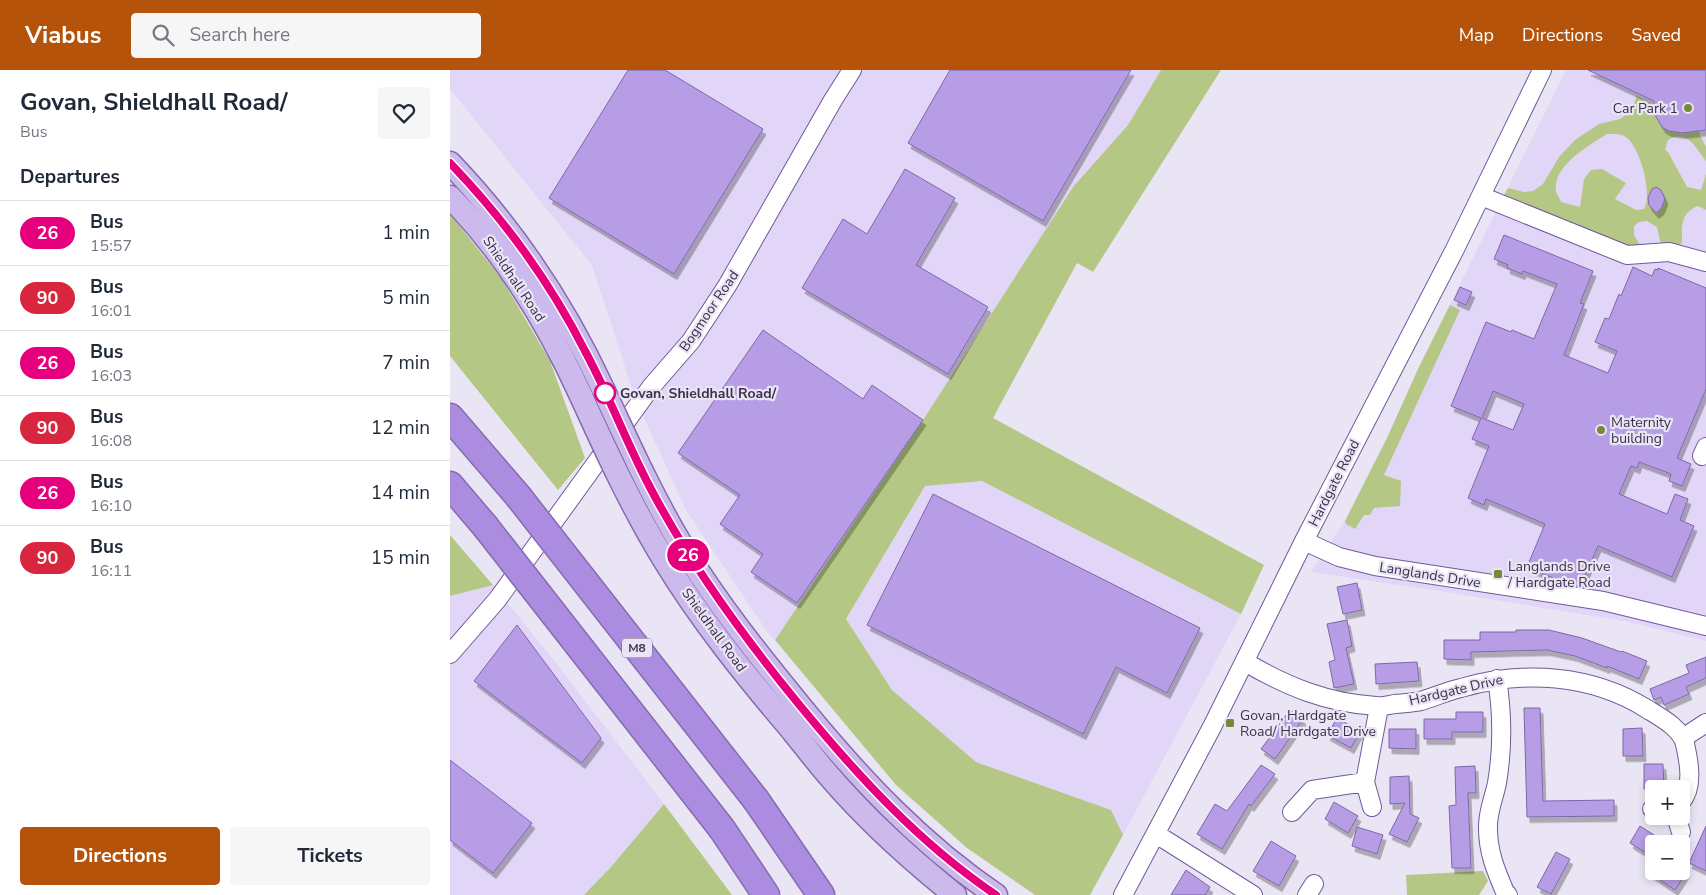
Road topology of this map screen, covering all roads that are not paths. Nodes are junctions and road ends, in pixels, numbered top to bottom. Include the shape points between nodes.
1 (852, 70) edge
2 (1542, 70) edge
3 (450, 163) edge
4 (1481, 196) junction
5 (450, 197) edge
6 (1706, 262) edge
7 (450, 416) edge
8 (450, 485) edge
9 (1304, 541) junction
10 (1706, 626) edge
11 (450, 654) edge
12 (1245, 662) junction
13 (1497, 679) junction
14 (1379, 707) junction
15 (798, 720) junction
16 (1706, 723) edge
17 (1683, 738) junction
18 (1689, 780) edge
19 (1364, 782) junction
20 (1372, 807) dead end
21 (1292, 812) dead end
22 (1156, 834) junction
23 (819, 892) edge
24 (766, 895) edge
25 (956, 895) edge
26 (996, 895) edge
27 (1123, 895) edge
28 (1253, 895) edge
29 (1508, 895) edge

1 - 11 street, Bogmoor Road via 727,286 691,341 651,387 497,600
2 - 4 street, Hardgate Road
3 - 15 main road, Shieldhall Road, bridge via 491,208 569,320 651,489 686,552
4 - 6 street via 1627,255 1669,252
4 - 9 street, Hardgate Road
5 - 15 main road, Shieldhall Road, bridge via 487,238 555,341 620,479 664,559 708,625
7 - 23 highway, M8, bridge via 518,496 756,800
8 - 24 highway, bridge via 722,829
9 - 10 street, Langlands Drive via 1339,557 1375,566 1603,601
9 - 12 street, Hardgate Road
12 - 14 street, Hardgate Drive via 1319,697
12 - 22 street, Hardgate Road
13 - 14 street, Hardgate Drive via 1420,701
13 - 17 street, Hardgate Drive via 1555,677 1616,692 1662,718
13 - 29 street via 1502,739 1487,828 1492,862
14 - 19 street
15 - 25 main road, Shieldhall Road via 830,776 925,871
15 - 26 main road, Shieldhall Road via 907,824
16 - 17 street
17 - 18 street
19 - 20 street
19 - 21 street via 1312,790
22 - 27 street, Hardgate Road
22 - 28 street

